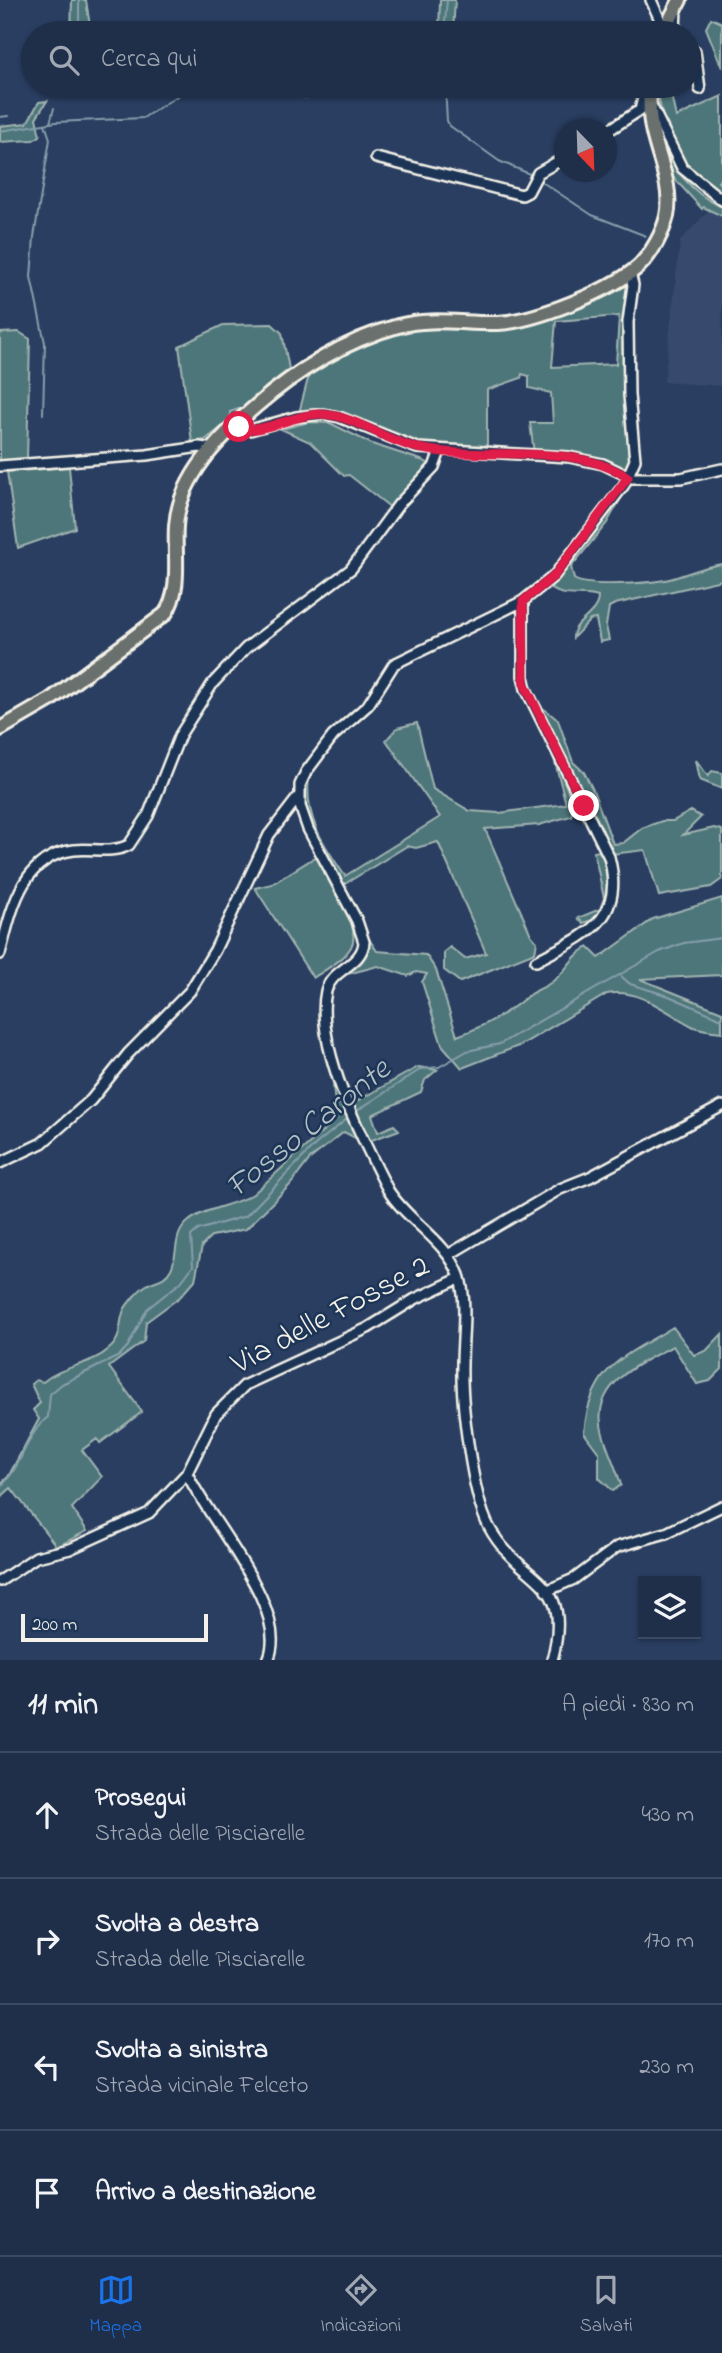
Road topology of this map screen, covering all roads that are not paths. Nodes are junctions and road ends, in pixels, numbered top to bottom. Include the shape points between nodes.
1 (651, 0) edge
2 (678, 3) edge
3 (662, 21) edge
4 (671, 21) edge
5 (644, 98) edge
6 (649, 98) edge
7 (649, 102) junction
8 (617, 125) edge
9 (376, 158) dead end
10 (554, 164) edge
11 (722, 200) edge
12 (630, 273) junction
13 (236, 425) junction
14 (213, 449) junction
15 (440, 451) junction
16 (0, 466) edge
17 (722, 469) edge
18 (628, 477) junction
19 (523, 601) junction
20 (0, 729) edge
21 (299, 796) junction
22 (0, 954) edge
23 (536, 961) dead end
24 (722, 1106) edge
25 (0, 1163) edge
26 (447, 1255) junction
27 (460, 1278) junction
28 (187, 1473) junction
29 (722, 1506) edge
30 (0, 1581) edge
31 (546, 1591) junction
32 (268, 1660) edge
33 (552, 1660) edge

1 - 3 street
2 - 4 main road
5 - 8 street via 640,110
6 - 7 main road
7 - 11 street via 682,168
7 - 12 main road via 667,186 668,213 655,245
9 - 10 street via 523,195 538,173
12 - 13 main road via 537,317 497,323 414,322 371,335 295,377
12 - 18 street via 629,395 635,460
13 - 14 main road
13 - 15 street via 250,430 324,414 390,440
14 - 16 street
14 - 20 main road via 180,502 175,594 165,614 57,695
15 - 18 street via 569,457 603,464
15 - 22 street via 429,475 399,504 351,569 246,648 213,683 180,735 135,839 122,849 69,850 32,872 15,895
17 - 18 street via 681,478
18 - 19 street via 554,576
19 - 21 street via 394,664 368,705 318,754 306,772
19 - 23 street via 524,683 609,857 614,885 607,916
21 - 25 street via 269,835 215,950 190,991 128,1054 91,1100 42,1143
21 - 26 street via 309,829 364,942 362,953 332,978 326,995 330,1050 360,1132 394,1200
24 - 26 street via 560,1189
26 - 27 street
27 - 28 street, Via delle Fosse 2 via 415,1298 368,1328 245,1385 216,1414
27 - 31 street via 463,1398 485,1520
28 - 30 street, Via delle Fosse 2 via 149,1513 70,1549 36,1557
28 - 32 street via 266,1604
29 - 31 street via 666,1533 617,1547 574,1578
31 - 33 street via 560,1615

